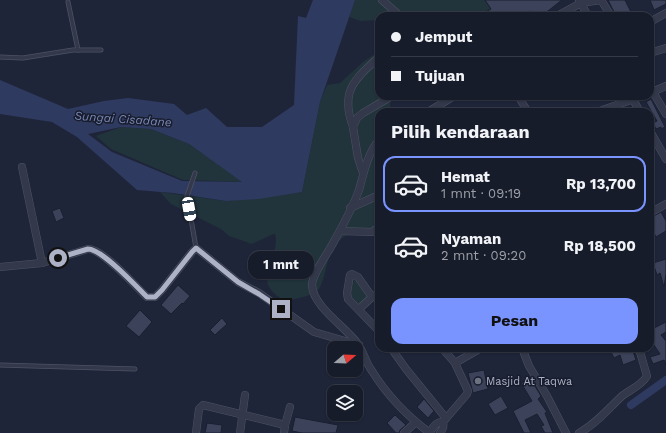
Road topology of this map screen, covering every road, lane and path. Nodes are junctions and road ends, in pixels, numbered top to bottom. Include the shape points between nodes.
1 (382, 0) edge
2 (601, 0) edge
3 (580, 1) edge
4 (68, 2) dead end
5 (396, 12) edge
6 (563, 12) edge
7 (586, 12) edge
8 (608, 12) edge
9 (666, 13) edge
10 (654, 20) edge
11 (666, 48) edge
12 (78, 50) junction
13 (101, 50) dead end
14 (654, 51) edge
15 (0, 57) edge
16 (375, 62) edge
17 (666, 86) edge
18 (654, 90) edge
19 (654, 96) edge
20 (385, 100) edge
21 (448, 100) edge
22 (627, 100) edge
23 (615, 105) junction
24 (434, 108) edge
25 (607, 108) edge
26 (617, 108) edge
27 (666, 114) edge
28 (353, 127) junction
29 (654, 144) edge
30 (375, 146) edge
31 (666, 159) edge
32 (22, 167) dead end
33 (195, 173) dead end
34 (363, 173) junction
35 (375, 198) edge
36 (666, 204) edge
37 (350, 208) junction
38 (654, 211) edge
39 (375, 230) edge
40 (340, 231) junction
41 (196, 248) junction
42 (42, 263) junction
43 (0, 267) edge
44 (375, 295) edge
45 (372, 297) junction
46 (359, 310) junction
47 (375, 326) edge
48 (345, 341) edge
49 (356, 341) edge
50 (394, 352) edge
51 (445, 352) edge
52 (473, 352) edge
53 (524, 352) edge
54 (640, 352) edge
55 (363, 354) edge
56 (455, 363) junction
57 (0, 365) edge
58 (134, 369) dead end
59 (245, 395) dead end
60 (290, 407) dead end
61 (242, 415) junction
62 (444, 420) junction
63 (416, 422) junction
64 (285, 431) edge
65 (196, 433) edge
66 (240, 433) edge
67 (404, 433) edge
68 (429, 433) edge
69 (440, 433) edge
70 (566, 433) edge
71 (579, 433) edge

1 - 5 street
2 - 3 street
2 - 8 street
3 - 6 street
3 - 7 street
4 - 12 lane
9 - 10 street
11 - 14 street
12 - 13 lane
12 - 15 lane via 23,58
16 - 28 street via 358,77 351,90 348,113
17 - 18 street
19 - 27 street
20 - 28 street via 357,118
21 - 24 street
22 - 23 street
23 - 25 street
23 - 26 street
28 - 34 street
29 - 31 street
30 - 34 street
32 - 42 street
33 - 41 lane via 187,196
34 - 37 street
35 - 37 street
36 - 38 street
37 - 40 street
39 - 40 street via 372,232
40 - 49 street via 312,284 317,300
41 - 42 street via 155,297 147,297 93,249
41 - 48 street via 238,282 314,332
42 - 43 street
44 - 45 street
45 - 46 street
45 - 46 street via 358,277 350,275 347,296
46 - 47 street
50 - 62 street
51 - 56 street
52 - 56 street
53 - 70 street
54 - 71 street via 647,376 643,382 623,395
55 - 63 street via 382,386
56 - 62 street via 468,391
57 - 58 lane
59 - 61 street
60 - 64 street
61 - 64 street
61 - 65 street via 203,405 199,409
61 - 66 street
62 - 68 street via 436,423
62 - 69 street via 444,428
63 - 67 street
63 - 68 street

